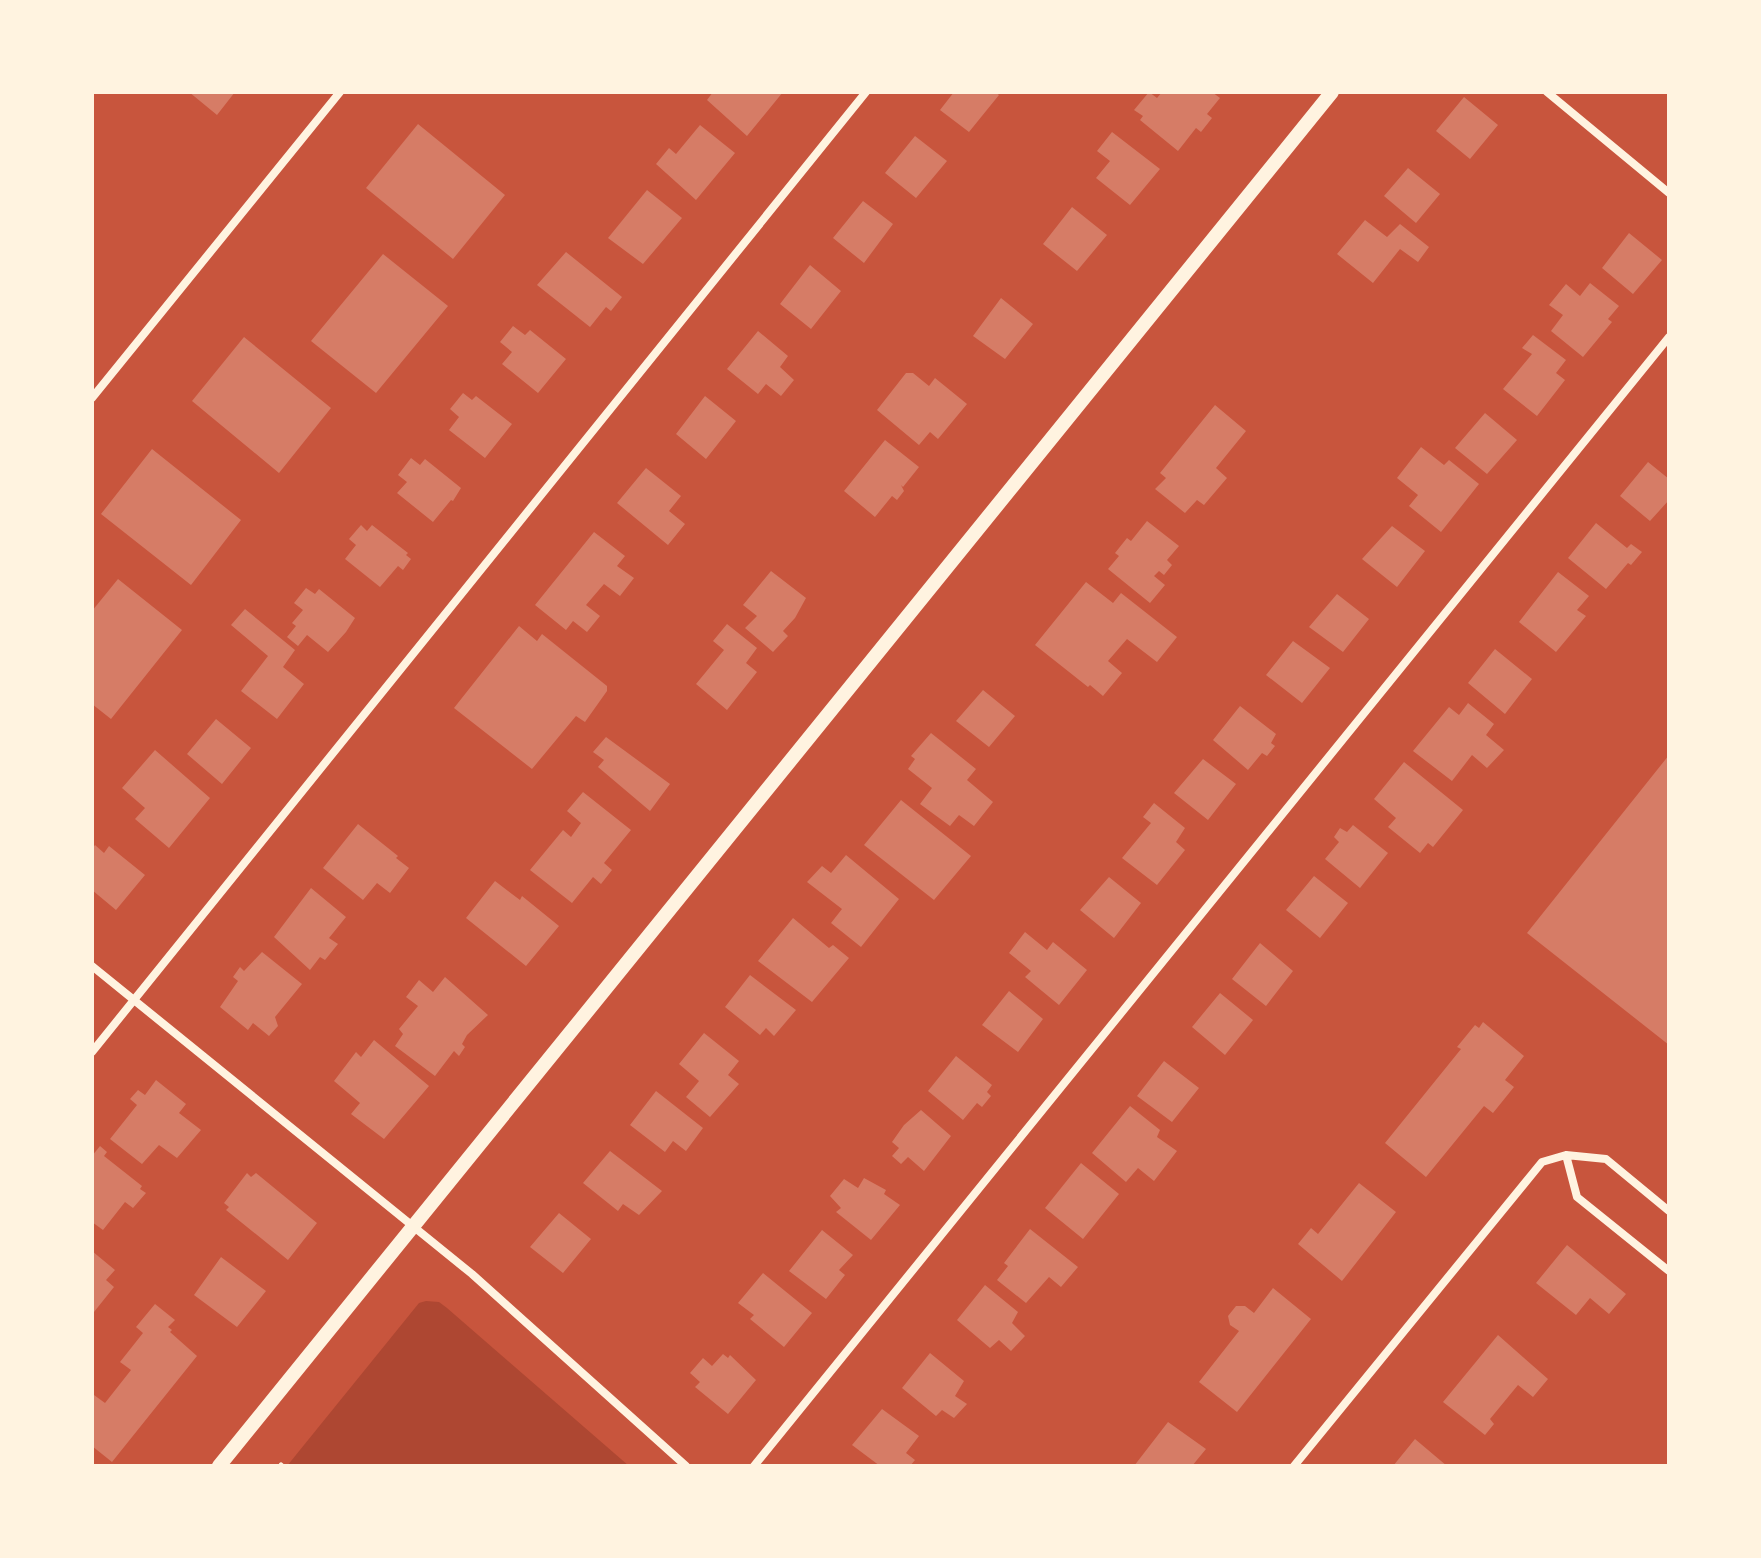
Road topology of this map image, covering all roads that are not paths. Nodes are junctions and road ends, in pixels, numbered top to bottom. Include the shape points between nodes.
1 (340, 92) edge
2 (866, 92) edge
3 (1332, 92) edge
4 (1547, 92) edge
5 (1669, 193) edge
6 (1669, 337) edge
7 (92, 398) edge
8 (92, 966) edge
9 (134, 999) junction
10 (92, 1052) edge
11 (1566, 1155) junction
12 (1669, 1211) edge
13 (414, 1226) junction
14 (1669, 1271) edge
15 (219, 1466) edge
16 (686, 1466) edge
17 (754, 1466) edge
18 (1294, 1466) edge

1 - 7 street
2 - 9 street
3 - 13 street
4 - 5 street
6 - 17 street
8 - 9 street
9 - 10 street
9 - 13 street
11 - 12 street via 1606,1159
11 - 14 street via 1577,1197
11 - 18 street via 1542,1162
13 - 15 street
13 - 16 street

